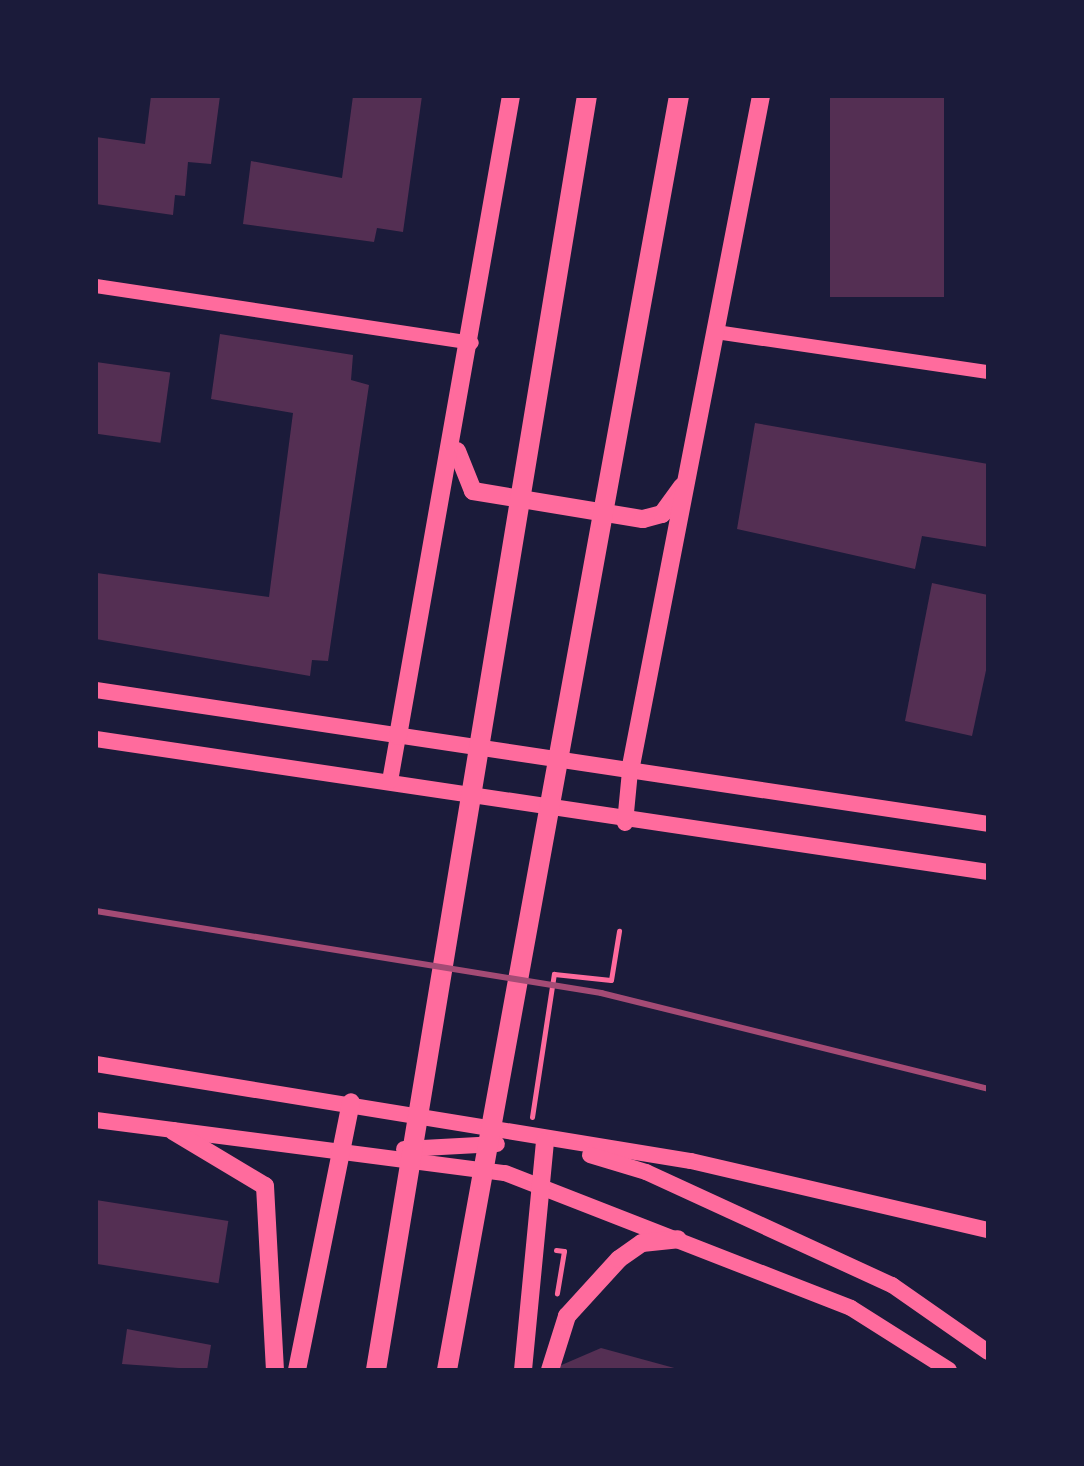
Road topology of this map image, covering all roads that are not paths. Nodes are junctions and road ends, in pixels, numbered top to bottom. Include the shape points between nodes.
1 (511, 96) edge
2 (587, 96) edge
3 (679, 96) edge
4 (761, 96) edge
5 (96, 286) edge
6 (716, 332) junction
7 (472, 343) junction
8 (988, 372) edge
9 (455, 436) junction
10 (687, 478) junction
11 (96, 690) edge
12 (398, 736) junction
13 (96, 739) edge
14 (630, 771) junction
15 (390, 781) junction
16 (625, 823) junction
17 (988, 824) edge
18 (988, 872) edge
19 (96, 1064) edge
20 (351, 1102) junction
21 (96, 1120) edge
22 (173, 1131) junction
23 (545, 1142) junction
24 (341, 1152) junction
25 (540, 1187) junction
26 (988, 1230) edge
27 (678, 1239) junction
28 (384, 1330) junction
29 (452, 1342) junction
30 (988, 1352) edge
31 (275, 1370) edge
32 (297, 1370) edge
33 (367, 1370) edge
34 (376, 1370) edge
35 (447, 1370) edge
36 (455, 1370) edge
37 (523, 1370) edge
38 (550, 1370) edge
39 (949, 1370) edge

1 - 7 main road
2 - 28 highway
3 - 29 highway
4 - 6 main road
5 - 7 street
6 - 8 street
6 - 10 main road
7 - 9 main road
9 - 10 main road via 460,471 473,491 643,519 662,514
9 - 12 main road
10 - 14 main road
11 - 12 main road
12 - 14 main road
12 - 15 main road
13 - 15 main road
14 - 16 main road
14 - 17 main road
15 - 16 main road
16 - 18 main road
19 - 20 main road
20 - 23 main road
20 - 24 main road
21 - 22 main road
22 - 24 main road
22 - 31 main road via 265,1186
23 - 24 main road
23 - 25 main road
23 - 26 main road via 691,1161
23 - 30 main road via 646,1172 799,1240 892,1285
24 - 25 main road via 505,1173
24 - 32 main road
25 - 27 main road
25 - 37 main road
27 - 38 main road via 642,1243 619,1259 567,1316
27 - 39 main road via 851,1308
28 - 33 highway
28 - 34 highway
29 - 35 highway
29 - 36 highway

